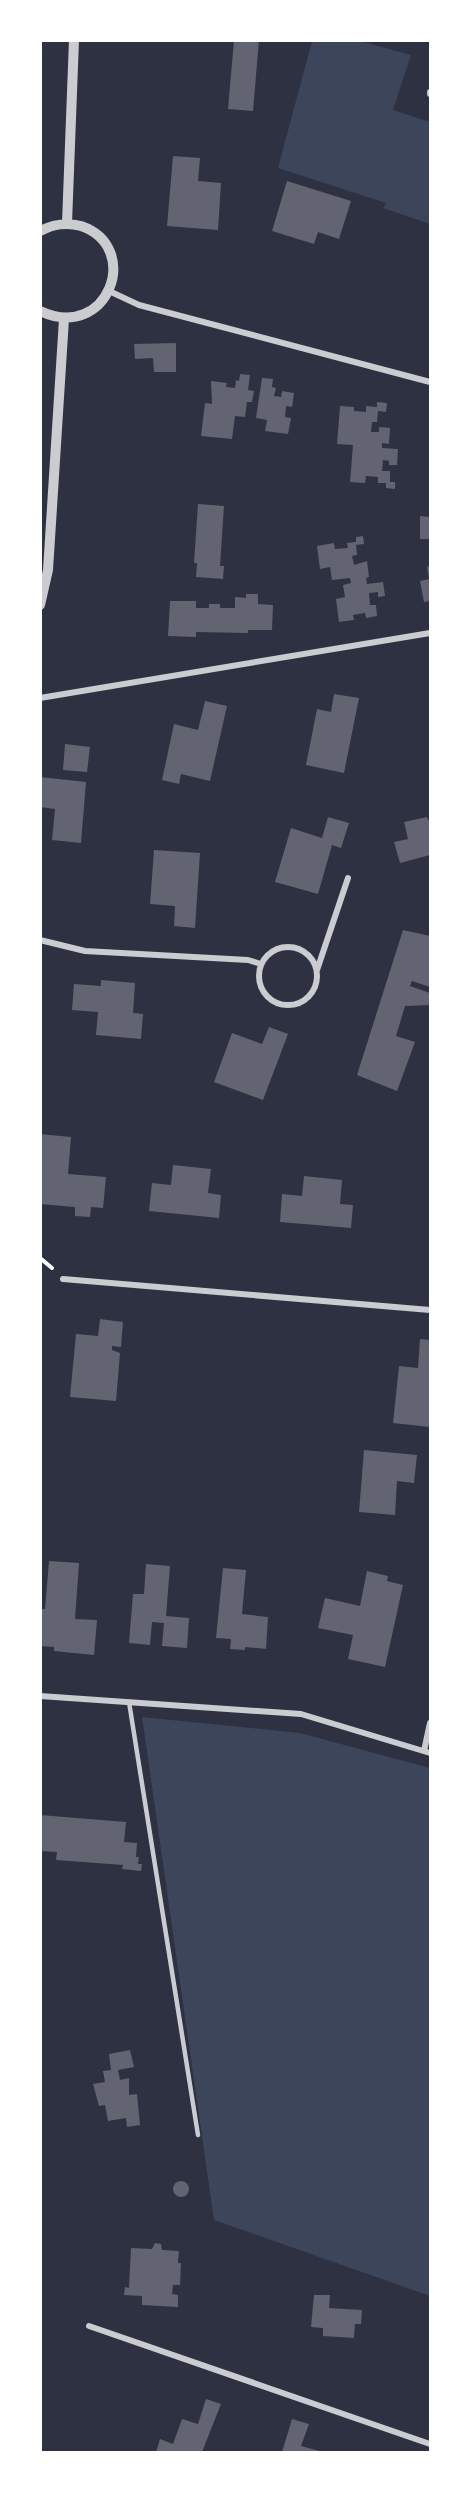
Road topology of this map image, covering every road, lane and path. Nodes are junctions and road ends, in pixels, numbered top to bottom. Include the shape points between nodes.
1 (74, 40) edge
2 (67, 224) junction
3 (40, 231) edge
4 (109, 291) junction
5 (40, 311) edge
6 (64, 319) junction
7 (430, 382) edge
8 (40, 605) edge
9 (430, 633) edge
10 (40, 698) edge
11 (348, 878) dead end
12 (40, 940) edge
13 (261, 964) junction
14 (317, 970) junction
15 (63, 1279) dead end
16 (430, 1310) edge
17 (40, 1696) edge
18 (129, 1702) junction
19 (430, 1723) edge
20 (427, 1752) edge
21 (198, 2135) dead end
22 (89, 2326) dead end
23 (430, 2444) edge

1 - 2 street
2 - 3 street
2 - 4 street via 85,228 106,246 113,264
4 - 6 street via 90,312
4 - 7 street via 139,305
5 - 6 street
6 - 8 street via 48,570
9 - 10 street
11 - 14 street
12 - 13 street via 85,951 248,960
13 - 14 street via 273,950 291,946 308,954
13 - 14 street via 260,984 264,993 280,1004 299,1003 308,998 314,990
15 - 16 street
17 - 18 street
18 - 20 street via 302,1714
18 - 21 lane
19 - 20 street
22 - 23 street

